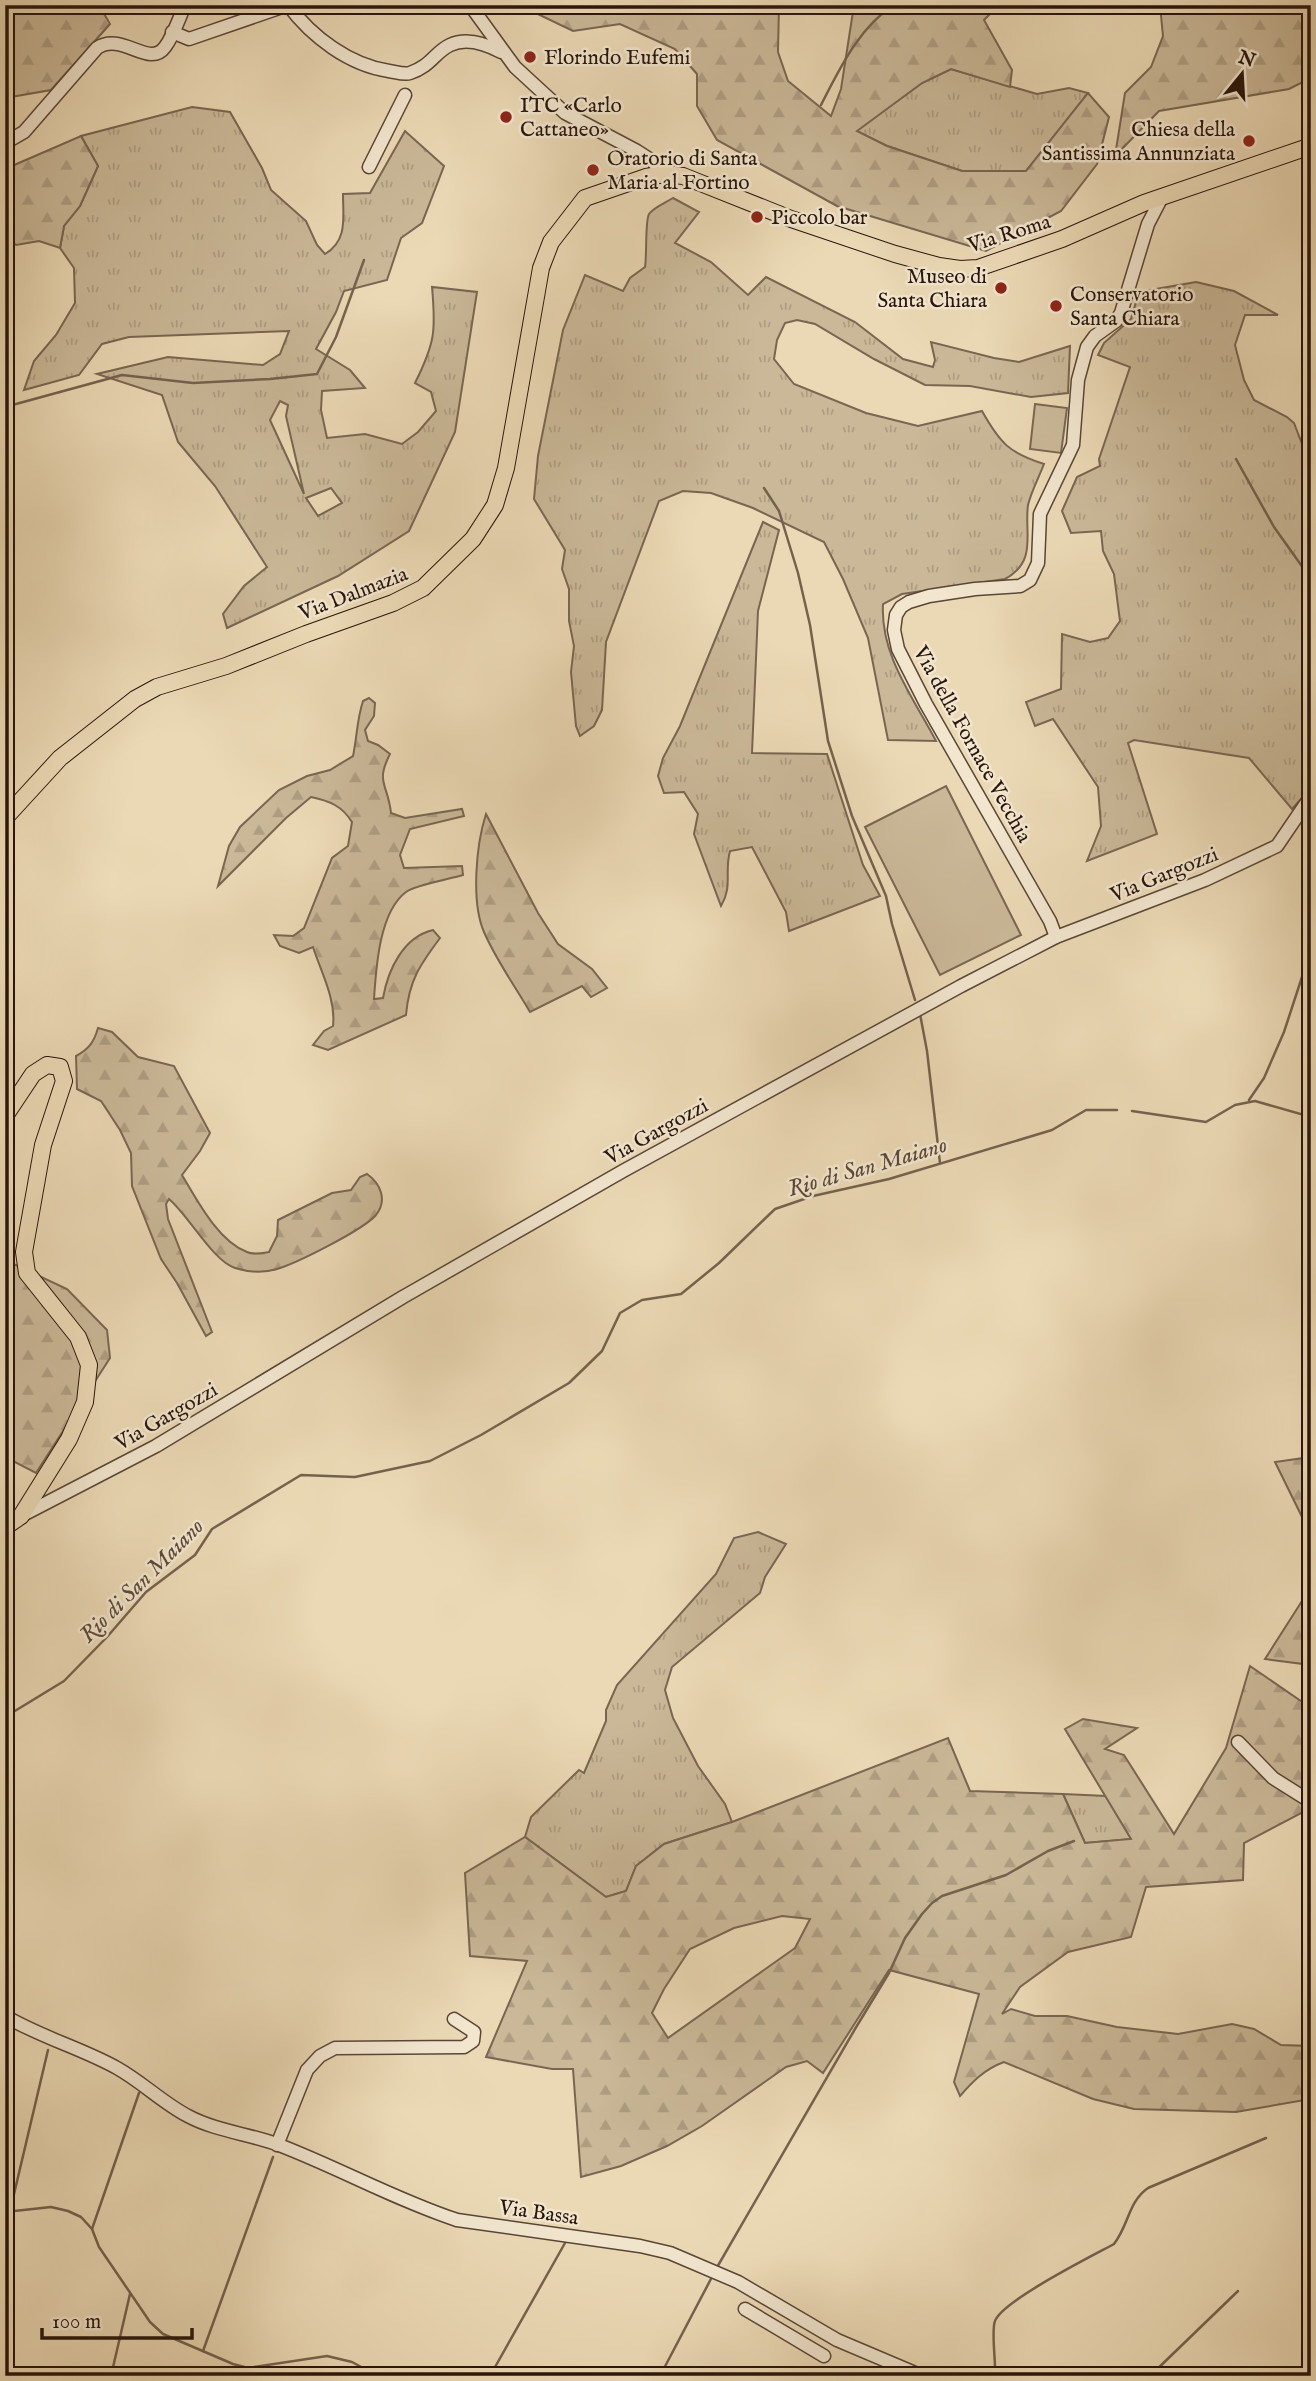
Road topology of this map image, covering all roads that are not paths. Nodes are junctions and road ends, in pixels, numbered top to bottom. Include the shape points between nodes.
1 (185, 5) edge
2 (288, 5) edge
3 (470, 5) edge
4 (172, 32) junction
5 (504, 53) junction
6 (405, 95) dead end
7 (5, 143) edge
8 (1311, 146) edge
9 (369, 167) dead end
10 (665, 174) junction
11 (1162, 197) junction
12 (1311, 796) edge
13 (5, 818) edge
14 (1056, 937) junction
15 (5, 1116) edge
16 (21, 1516) junction
17 (5, 1527) edge
18 (1238, 1742) dead end
19 (1311, 1802) edge
20 (5, 2016) edge
21 (454, 2019) dead end
22 (277, 2145) junction
23 (745, 2309) dead end
24 (795, 2316) junction
25 (785, 2332) junction
26 (824, 2356) dead end
27 (922, 2376) edge

1 - 4 street
2 - 4 street via 188,39
2 - 5 street via 322,41 374,69 407,74 427,66 449,45 470,41
3 - 5 street
4 - 7 street via 166,46 152,55 123,44 104,43 24,132
5 - 10 street via 565,113 637,151
6 - 9 street
8 - 11 main road, Via Roma
10 - 11 main road, Via Roma via 683,176 894,254 960,269 978,268 1062,239
10 - 13 main road, Via Dalmazia via 585,198 551,242 541,268 506,468 495,505 473,539 444,569 423,588 393,603 226,667 157,687 135,699 60,758
11 - 14 street, Via della Fornace Vecchia via 1148,224 1121,313 1087,348 1073,445 1040,514 1034,574 1020,586 929,596 909,602 896,615 898,649
12 - 14 street, Via Gargozzi via 1277,846 1205,880
14 - 16 street, Via Gargozzi via 623,1171 402,1297 156,1446
15 - 16 main road via 33,1074 47,1065 60,1067 64,1081 43,1145 24,1252 27,1273 78,1337 89,1365 85,1402 69,1439
16 - 17 main road
18 - 19 street via 1273,1778
20 - 22 street, Via Bassa via 117,2068 186,2115
21 - 22 street via 474,2032 473,2041 464,2047 335,2048 320,2056 307,2070
22 - 24 street, Via Bassa via 457,2220 670,2253 715,2271
23 - 25 street
24 - 25 street
24 - 27 street, Via Bassa via 837,2340
25 - 26 street

